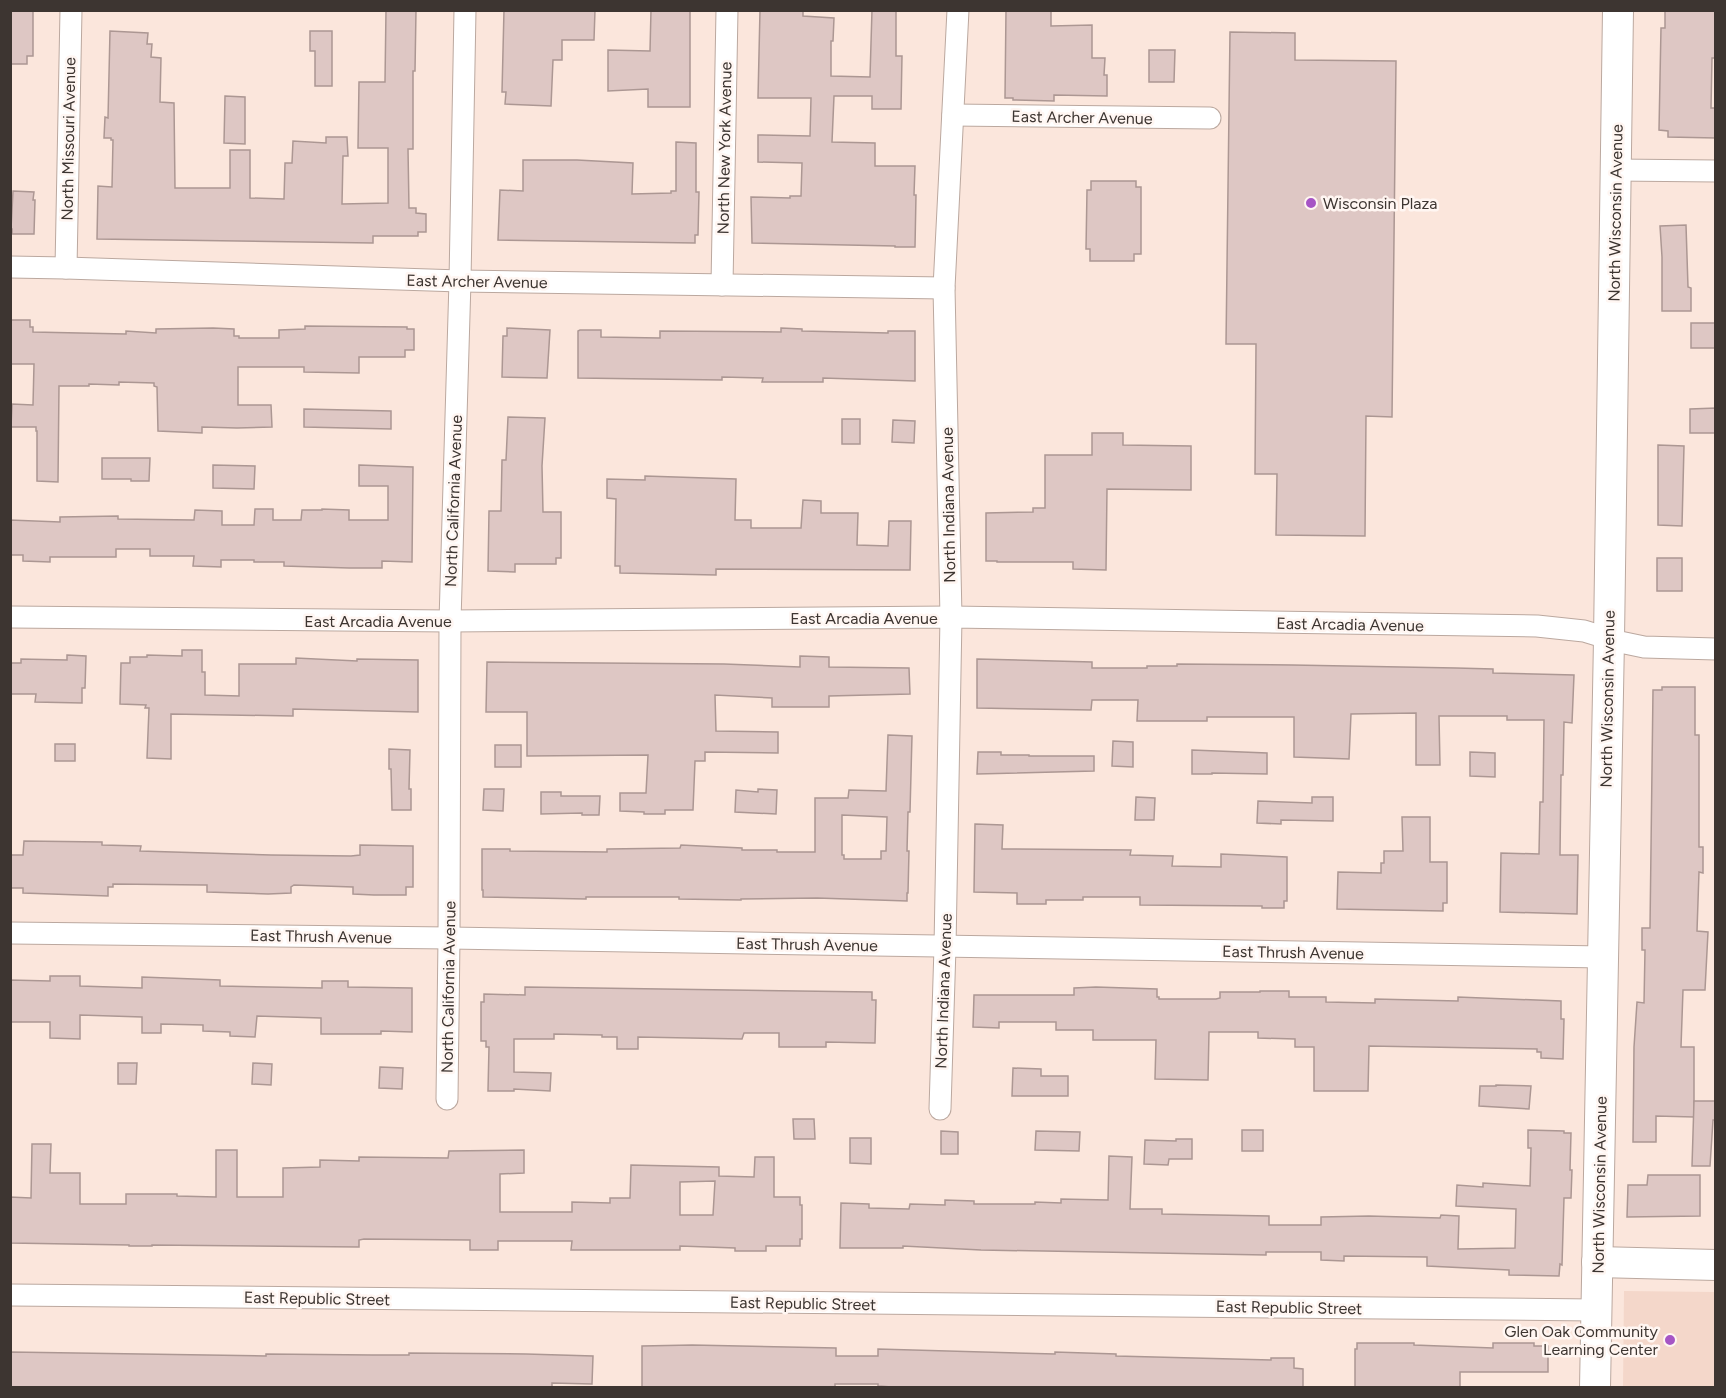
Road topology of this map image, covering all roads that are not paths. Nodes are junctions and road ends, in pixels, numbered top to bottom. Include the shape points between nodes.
1 (71, 10) edge
2 (465, 10) edge
3 (727, 10) edge
4 (958, 10) edge
5 (1617, 10) edge
6 (953, 115) junction
7 (1210, 118) dead end
8 (1615, 170) junction
9 (1716, 171) edge
10 (10, 267) edge
11 (66, 268) junction
12 (460, 281) junction
13 (722, 285) junction
14 (944, 288) junction
15 (10, 617) edge
16 (951, 617) junction
17 (450, 621) junction
18 (1609, 639) junction
19 (1716, 649) edge
20 (10, 933) edge
21 (449, 938) junction
22 (945, 947) junction
23 (1604, 957) junction
24 (447, 1099) dead end
25 (940, 1108) dead end
26 (1597, 1262) junction
27 (1716, 1265) edge
28 (10, 1295) edge
29 (1596, 1310) junction
30 (1595, 1388) edge

1 - 11 street, North Missouri Avenue
2 - 12 street, North California Avenue
3 - 13 street, North New York Avenue
4 - 6 street, North Indiana Avenue
5 - 8 street, North Wisconsin Avenue
6 - 7 street, East Archer Avenue
6 - 14 street, North Indiana Avenue
8 - 9 street
8 - 18 street, North Wisconsin Avenue
10 - 11 street, East Archer Avenue
11 - 12 street, East Archer Avenue
12 - 13 street, East Archer Avenue
12 - 17 street, North California Avenue
13 - 14 street, East Archer Avenue
14 - 16 street, North Indiana Avenue
15 - 17 street, East Arcadia Avenue
16 - 17 street, East Arcadia Avenue
16 - 18 street, East Arcadia Avenue via 1537,626
16 - 22 street, North Indiana Avenue
17 - 21 street, North California Avenue
18 - 19 street, East Arcadia Avenue via 1644,647
18 - 23 street, North Wisconsin Avenue
20 - 21 street, East Thrush Avenue
21 - 22 street, East Thrush Avenue
21 - 24 street, North California Avenue
22 - 23 street, East Thrush Avenue
22 - 25 street, North Indiana Avenue
23 - 26 street, North Wisconsin Avenue
26 - 27 street
26 - 29 street, North Wisconsin Avenue
28 - 29 street, East Republic Street
29 - 30 street, North Wisconsin Avenue

